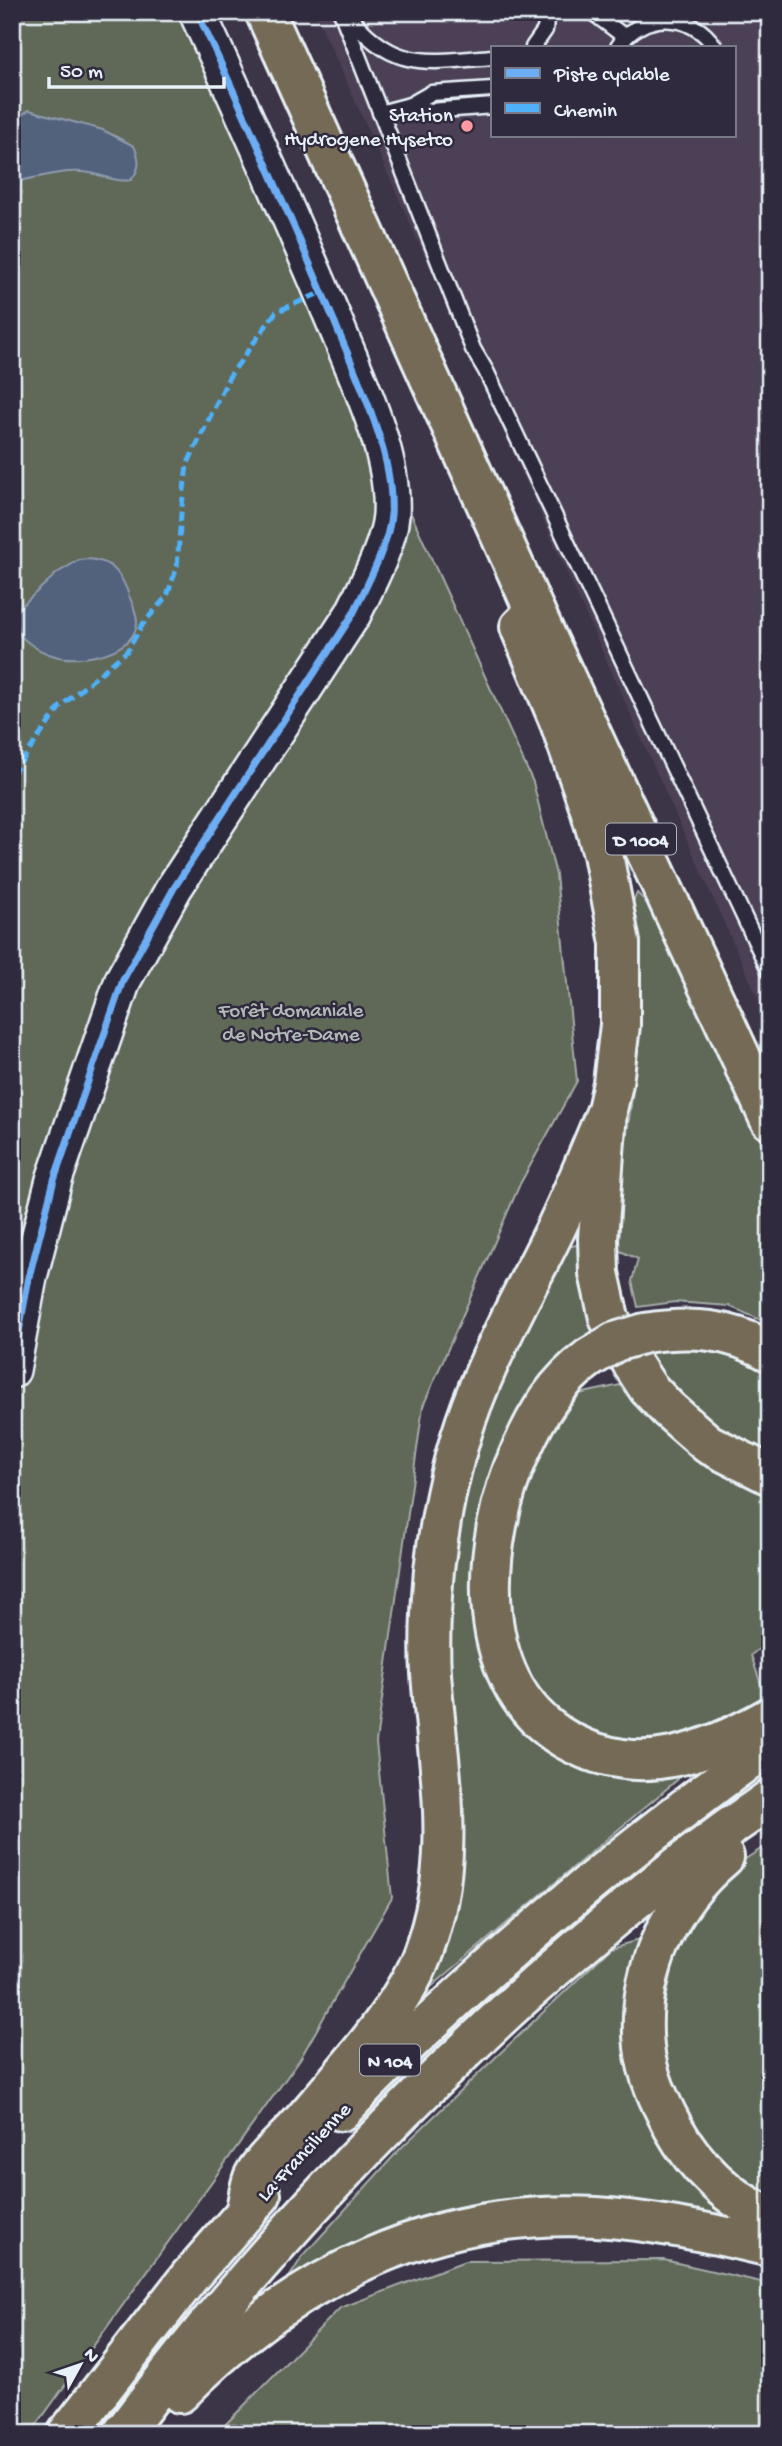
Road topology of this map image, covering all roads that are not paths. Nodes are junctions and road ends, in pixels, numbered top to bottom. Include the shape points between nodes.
1 (197, 12) edge
2 (265, 12) edge
3 (341, 12) edge
4 (346, 12) edge
5 (547, 12) edge
6 (592, 12) edge
7 (640, 18) edge
8 (622, 42) edge
9 (534, 46) edge
10 (714, 46) edge
11 (491, 57) edge
12 (491, 89) edge
13 (411, 105) junction
14 (491, 106) edge
15 (380, 113) junction
16 (535, 611) junction
17 (770, 972) edge
18 (758, 1074) edge
19 (607, 1110) junction
20 (770, 1121) edge
21 (770, 1352) edge
22 (12, 1370) edge
23 (770, 1475) edge
24 (770, 1717) edge
25 (770, 1744) edge
26 (761, 1806) edge
27 (245, 2213) junction
28 (770, 2217) edge
29 (770, 2247) edge
30 (128, 2426) edge
31 (67, 2434) edge

1 - 22 street via 370,408 389,476 391,516 353,614 174,888 123,980 54,1180
2 - 16 main road, D 1004
3 - 15 lane
4 - 11 lane via 377,44 403,58
5 - 9 lane via 545,30
6 - 8 lane
7 - 8 lane
7 - 10 lane via 684,21 701,30
12 - 13 lane via 431,93
13 - 14 lane via 430,111
13 - 15 lane
15 - 17 lane via 473,349
16 - 18 main road, D 1004
16 - 19 main road via 520,627 590,809 620,943 620,1025
18 - 20 main road, D 1004
19 - 23 main road via 597,1238 608,1318 641,1377 668,1409 708,1444
19 - 27 main road via 477,1389 443,1512 434,1569 431,1648 444,1856 423,1954 406,1988 361,2050 253,2175
21 - 24 main road, bridge via 737,1336 677,1328 615,1342 563,1379 513,1467 492,1552 491,1590 493,1625 510,1679 552,1731 585,1749 614,1758 673,1757 719,1742
25 - 27 main road, La Francilienne / N 104 via 649,1834 494,1964 382,2068
26 - 28 main road via 732,1850 691,1890 668,1924 648,1980 643,2025 649,2074 681,2142 736,2198
26 - 30 main road, N 104 via 620,1914 523,1996 415,2098 222,2308
27 - 31 main road, La Francilienne / N 104
29 - 30 main road via 668,2225 597,2217 496,2221 444,2231 359,2262 308,2290 226,2348 166,2408

